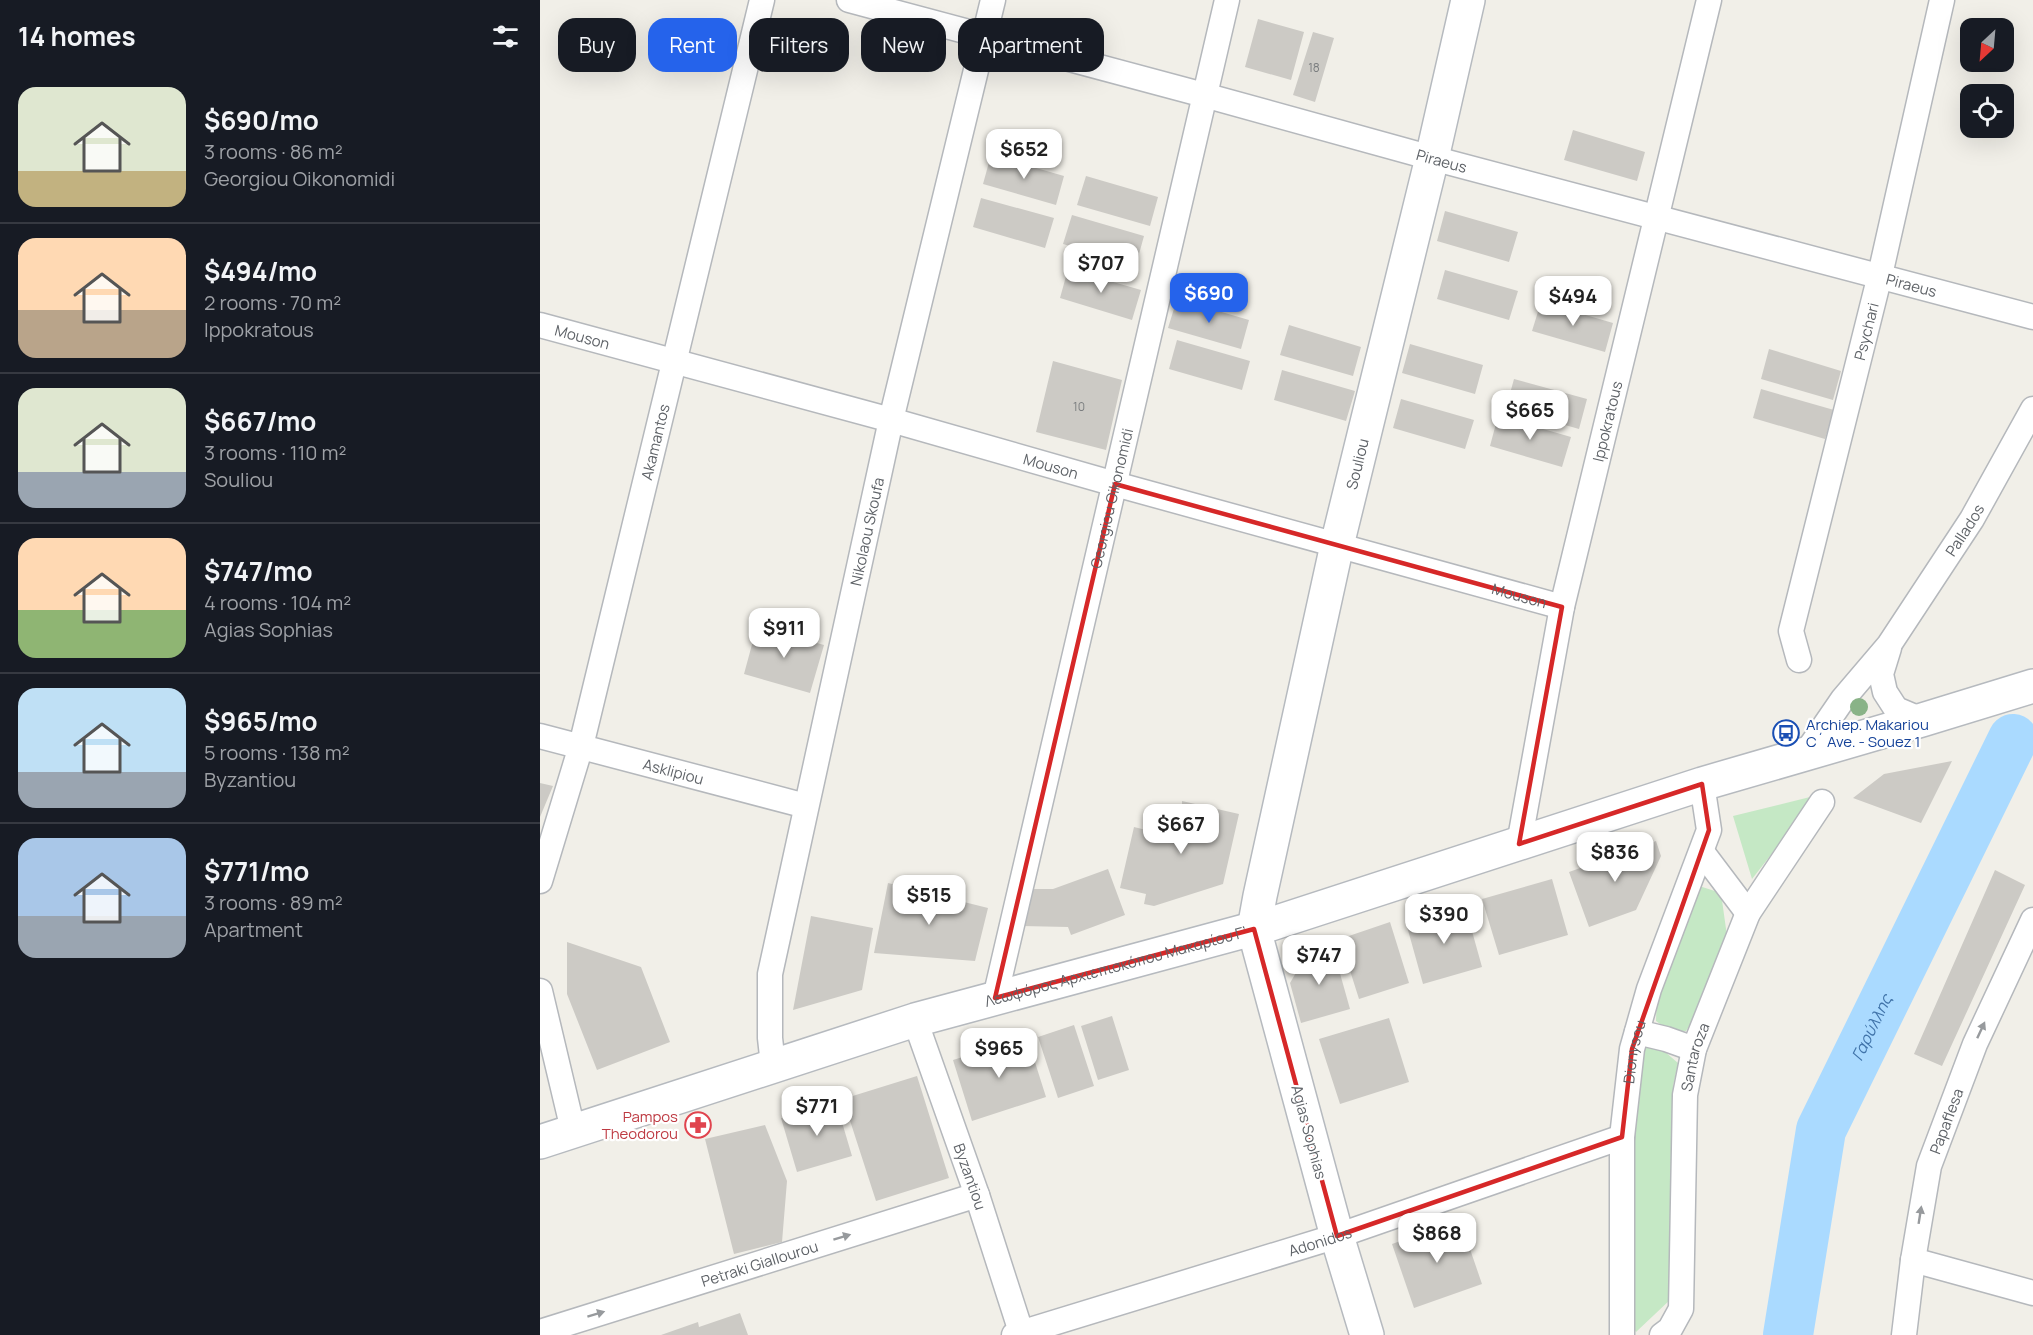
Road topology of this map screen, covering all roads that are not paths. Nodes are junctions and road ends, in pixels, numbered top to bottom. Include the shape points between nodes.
1 (762, 0) edge
2 (849, 0) edge
3 (993, 0) edge
4 (1227, 0) edge
5 (1468, 0) edge
6 (1708, 0) edge
7 (1942, 0) edge
8 (989, 18) edge
9 (958, 28) edge
10 (1104, 67) edge
11 (977, 72) edge
12 (1204, 95) junction
13 (1432, 158) junction
14 (1656, 218) junction
15 (1880, 275) junction
16 (2022, 314) edge
17 (540, 325) edge
18 (674, 362) junction
19 (2033, 409) edge
20 (891, 420) junction
21 (1115, 484) junction
22 (1336, 545) junction
23 (1562, 607) junction
24 (1890, 645) junction
25 (1798, 660) dead end
26 (2033, 686) edge
27 (1922, 720) junction
28 (540, 736) edge
29 (581, 746) junction
30 (1806, 753) junction
31 (1702, 783) junction
32 (1822, 802) dead end
33 (806, 806) junction
34 (1520, 844) junction
35 (1702, 852) junction
36 (540, 881) edge
37 (1748, 913) junction
38 (2033, 920) edge
39 (1254, 929) junction
40 (540, 991) edge
41 (995, 998) junction
42 (915, 1020) junction
43 (1637, 1032) junction
44 (1694, 1049) junction
45 (773, 1065) junction
46 (573, 1130) junction
47 (1622, 1137) junction
48 (540, 1142) edge
49 (977, 1195) junction
50 (1337, 1236) junction
51 (1913, 1260) junction
52 (2033, 1293) edge
53 (540, 1332) edge
54 (1019, 1334) edge
55 (1367, 1335) edge
56 (1622, 1335) edge
57 (1662, 1335) edge
58 (1904, 1335) edge

1 - 18 street, Akamantos
2 - 9 street, Piraeus
3 - 8 street, Nikolaou Skoufa
4 - 12 street, Georgiou Oikonomidi
5 - 13 main road, Souliou
6 - 14 street, Ippokratous
7 - 15 street, Psychari
10 - 12 street, Piraeus
11 - 20 street, Nikolaou Skoufa
12 - 13 street, Piraeus
12 - 21 street, Georgiou Oikonomidi
13 - 14 street, Piraeus
13 - 22 main road, Souliou
14 - 15 street, Piraeus
14 - 23 street, Ippokratous
15 - 16 street, Piraeus
15 - 25 street, Psychari via 1791,631
17 - 18 street, Mouson
18 - 20 street, Mouson
18 - 29 street, Akamantos
19 - 24 street, Pallados via 1972,519
20 - 21 street, Mouson
20 - 33 street, Nikolaou Skoufa
21 - 22 street, Mouson
21 - 41 street, Georgiou Oikonomidi
22 - 23 street, Mouson
22 - 39 main road, Souliou
23 - 34 street, Ippokratous
24 - 27 street, Pallados via 1881,674 1885,692 1896,709
24 - 30 street, Pallados via 1843,699
26 - 27 main road, Λεωφόρος Αρχιεπισκόπου Μακαρίου Γ’
27 - 30 main road, Λεωφόρος Αρχιεπισκόπου Μακαρίου Γ’
28 - 29 street, Asklipiou
29 - 33 street, Asklipiou
29 - 36 street, Akamantos
30 - 31 main road, Λεωφόρος Αρχιεπισκόπου Μακαρίου Γ’
31 - 34 main road, Λεωφόρος Αρχιεπισκόπου Μακαρίου Γ’
31 - 35 street, Dionysou via 1708,830
32 - 37 street, Santaroza
33 - 45 street, Nikolaou Skoufa via 770,974
34 - 39 main road, Λεωφόρος Αρχιεπισκόπου Μακαρίου Γ’
35 - 37 street
35 - 43 street, Dionysou via 1649,988
37 - 44 street, Santaroza
51 -> 38 street, Papaflesa via 1929,1166 1975,1044
39 - 41 main road, Λεωφόρος Αρχιεπισκόπου Μακαρίου Γ’
39 - 50 main road, Agias Sophias
40 - 46 street
41 - 42 main road, Λεωφόρος Αρχιεπισκόπου Μακαρίου Γ’
42 - 45 main road, Λεωφόρος Αρχιεπισκόπου Μακαρίου Γ’
42 - 49 street, Byzantiou
43 - 44 street
43 - 47 street, Dionysou
44 - 57 street, Santaroza via 1685,1095 1681,1309
45 - 46 main road, Λεωφόρος Αρχιεπισκόπου Μακαρίου Γ’
46 - 48 main road, Λεωφόρος Αρχιεπισκόπου Μακαρίου Γ’
47 - 50 street, Adonidos
47 - 56 street, Dionysou
53 -> 49 street, Petraki Giallourou
49 - 54 street, Byzantiou
50 - 54 street, Adonidos
50 - 55 main road, Agias Sophias
51 - 52 street
51 - 58 street, Papaflesa

